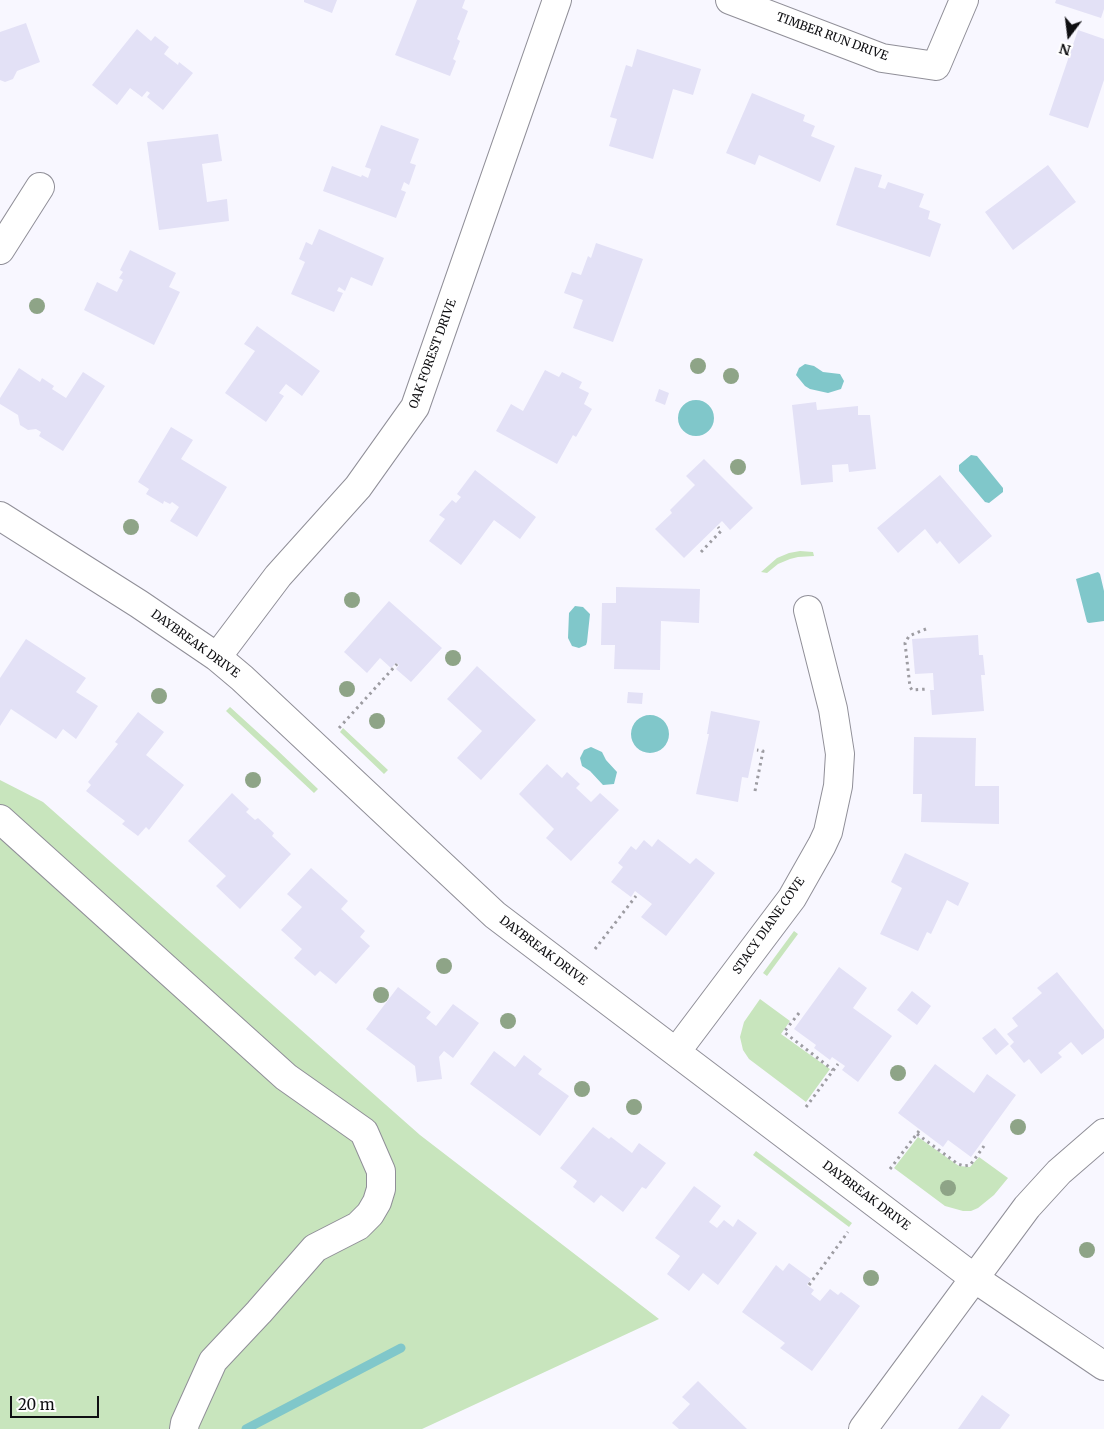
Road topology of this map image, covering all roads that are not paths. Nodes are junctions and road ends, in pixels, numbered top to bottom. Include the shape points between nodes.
1 (557, 0) edge
2 (730, 0) edge
3 (964, 0) edge
4 (40, 187) dead end
5 (0, 250) edge
6 (0, 516) edge
7 (808, 610) dead end
8 (217, 657) junction
9 (0, 819) edge
10 (676, 1052) junction
11 (1104, 1133) edge
12 (974, 1278) junction
13 (1104, 1366) edge
14 (184, 1429) edge
15 (863, 1429) edge

1 - 8 street, OAK FOREST DRIVE via 416,407 358,487 278,576
2 - 3 street, TIMBER RUN DRIVE via 882,58 936,66
4 - 5 street
6 - 8 street, DAYBREAK DRIVE
7 - 10 street, STACY DIANE COVE via 834,709 840,754 838,786 828,832 792,898
8 - 10 street, DAYBREAK DRIVE via 496,915
9 - 14 street via 286,1077 364,1132 381,1171 381,1189 370,1214 358,1226 315,1248 213,1361
10 - 12 street, DAYBREAK DRIVE
11 - 12 street via 1059,1172 1027,1207
12 - 13 street, DAYBREAK DRIVE
12 - 15 street

